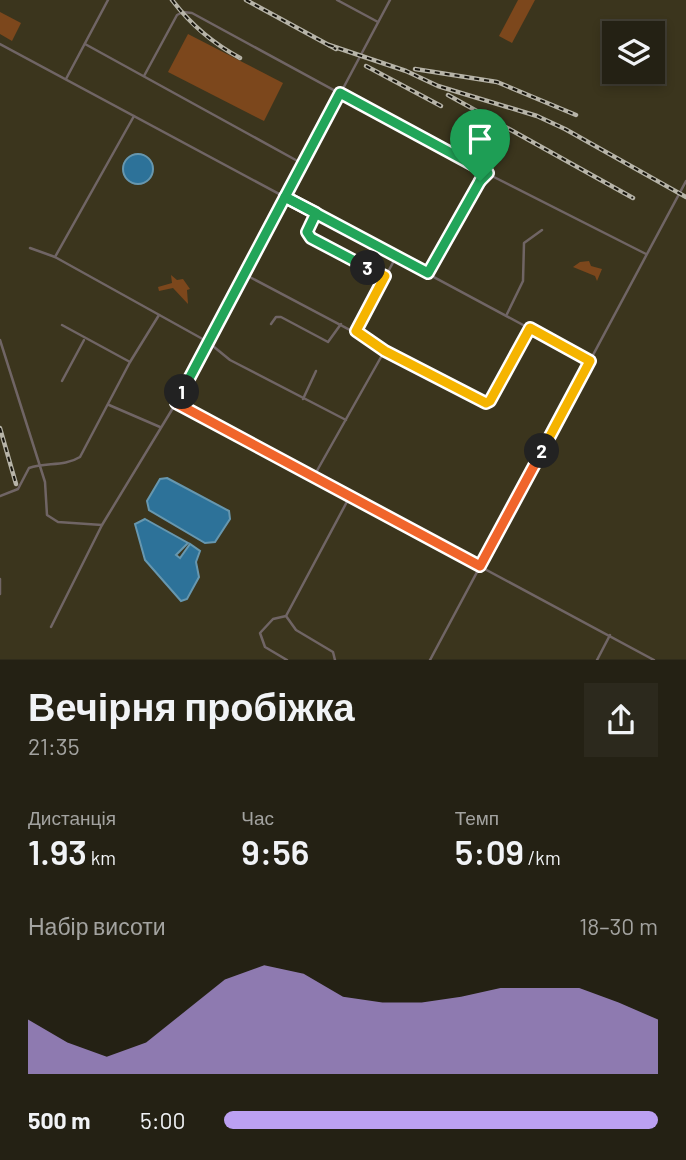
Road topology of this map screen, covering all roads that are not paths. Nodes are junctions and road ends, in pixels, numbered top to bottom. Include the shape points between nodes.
1 (108, 0) edge
2 (337, 0) edge
3 (390, 0) edge
4 (378, 22) junction
5 (0, 44) edge
6 (85, 44) junction
7 (144, 76) junction
8 (66, 79) junction
9 (340, 93) junction
10 (134, 116) junction
11 (303, 164) junction
12 (488, 173) junction
13 (686, 181) edge
14 (285, 197) junction
15 (316, 213) junction
16 (542, 230) dead end
17 (30, 248) dead end
18 (647, 255) junction
19 (396, 256) junction
20 (55, 257) junction
21 (428, 273) junction
22 (246, 275) junction
23 (385, 276) junction
24 (159, 315) junction
25 (507, 315) junction
26 (271, 324) dead end
27 (341, 324) junction
28 (62, 325) dead end
29 (530, 328) junction
30 (356, 331) junction
31 (0, 340) edge
32 (84, 340) junction
33 (208, 342) junction
34 (385, 351) junction
35 (590, 361) junction
36 (130, 362) junction
37 (316, 371) dead end
38 (62, 381) dead end
39 (303, 399) junction
40 (176, 403) junction
41 (109, 405) junction
42 (345, 420) junction
43 (161, 428) junction
44 (40, 464) junction
45 (314, 477) junction
46 (0, 496) edge
47 (350, 496) junction
48 (102, 525) junction
49 (480, 566) junction
50 (0, 579) edge
51 (0, 594) edge
52 (286, 616) junction
53 (51, 627) dead end
54 (610, 635) junction
55 (287, 660) edge
56 (335, 660) edge
57 (430, 660) edge
58 (597, 660) edge
59 (654, 660) edge

1 - 6 lane
2 - 4 lane
3 - 4 lane
4 - 9 lane
5 - 8 lane
6 - 7 lane
6 - 8 lane
7 - 9 lane via 177,15 185,11
7 - 11 lane
8 - 10 lane
9 - 11 lane
9 - 12 lane
10 - 14 lane
10 - 20 lane
11 - 14 lane
12 - 18 lane
12 - 21 lane
13 - 18 lane
14 - 15 lane
14 - 22 lane
15 - 19 lane
15 - 23 lane via 307,232 311,238
16 - 25 lane via 524,243 523,281
17 - 20 lane
18 - 35 lane
19 - 21 lane
19 - 23 lane
20 - 24 lane
21 - 25 lane
22 - 27 lane
22 - 33 lane
23 - 30 lane
24 - 33 lane
24 - 36 lane
25 - 29 lane
26 - 27 lane via 281,317 328,342
27 - 30 lane
28 - 32 lane
29 - 34 lane via 488,403
29 - 35 lane
30 - 34 lane
31 - 44 lane
32 - 36 lane
32 - 38 lane
33 - 39 lane via 230,360
33 - 40 lane
34 - 42 lane
35 - 49 lane
36 - 41 lane
37 - 39 lane
39 - 42 lane
40 - 43 lane
40 - 45 lane
41 - 43 lane
41 - 44 lane via 80,457 72,462
42 - 45 lane
43 - 48 lane
44 - 46 lane via 29,468 18,489
44 - 48 lane via 47,515 58,522
45 - 47 lane
47 - 49 lane
47 - 52 lane
48 - 53 lane
49 - 54 lane
49 - 57 lane
50 - 51 lane
52 - 55 lane via 267,624 260,639
52 - 56 lane via 296,630 333,652
54 - 58 lane
54 - 59 lane

